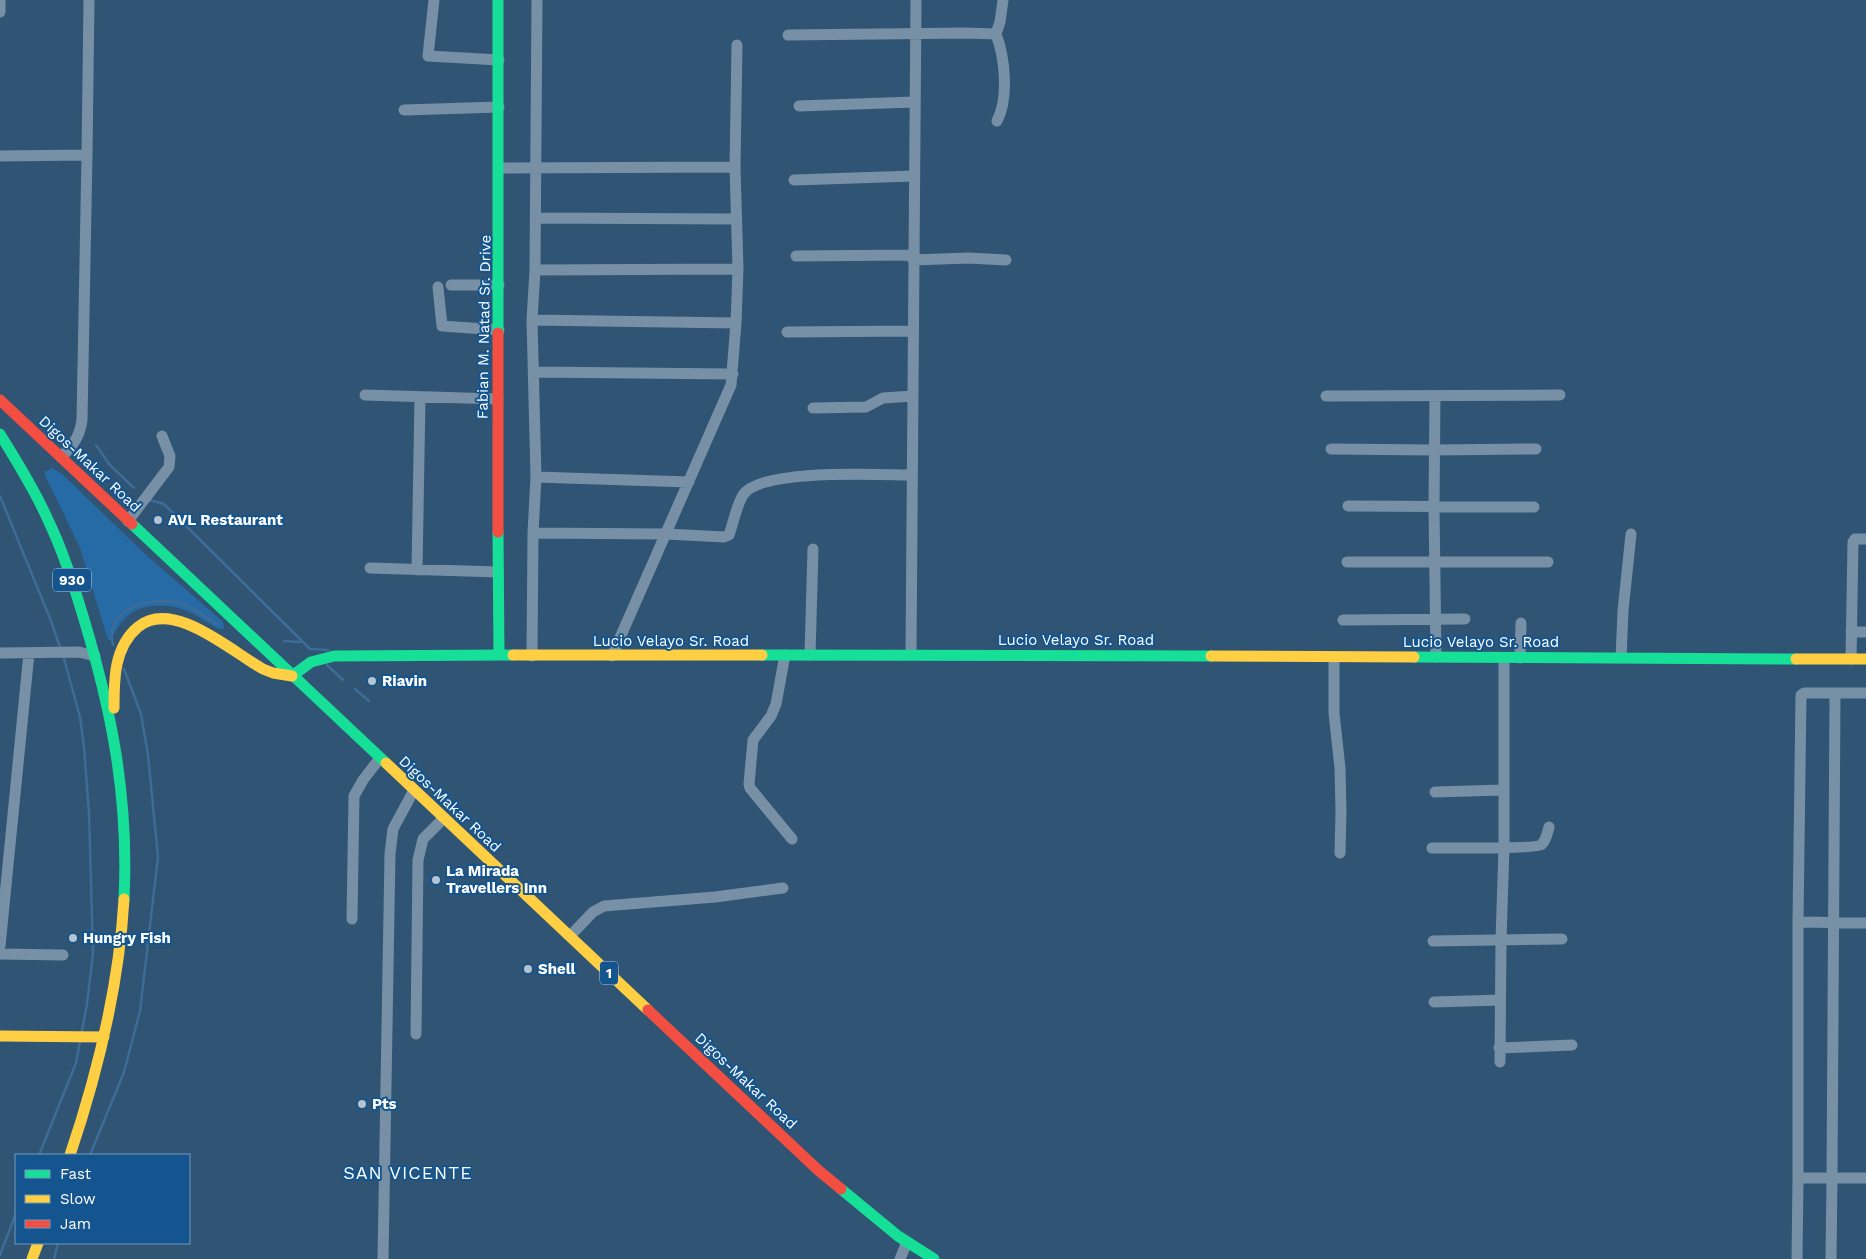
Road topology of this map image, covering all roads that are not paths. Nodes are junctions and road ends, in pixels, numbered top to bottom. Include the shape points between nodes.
1 (0, 0) edge
2 (89, 0) edge
3 (434, 0) edge
4 (498, 0) edge
5 (538, 0) edge
6 (916, 0) edge
7 (1003, 0) edge
8 (0, 12) edge
9 (915, 34) junction
10 (996, 34) junction
11 (788, 35) dead end
12 (737, 44) dead end
13 (499, 60) junction
14 (914, 102) junction
15 (799, 106) dead end
16 (499, 107) junction
17 (404, 110) dead end
18 (997, 121) dead end
19 (0, 156) edge
20 (87, 156) junction
21 (735, 167) junction
22 (500, 168) junction
23 (535, 168) junction
24 (914, 176) junction
25 (794, 180) dead end
26 (536, 218) junction
27 (735, 219) junction
28 (796, 256) dead end
29 (913, 258) junction
30 (1006, 260) dead end
31 (738, 269) junction
32 (535, 270) junction
33 (499, 285) junction
34 (451, 286) dead end
35 (438, 287) dead end
36 (532, 320) junction
37 (736, 323) junction
38 (498, 330) junction
39 (913, 331) junction
40 (787, 332) dead end
41 (534, 372) junction
42 (733, 374) junction
43 (365, 395) dead end
44 (1560, 395) dead end
45 (913, 396) junction
46 (1326, 396) dead end
47 (1436, 396) junction
48 (420, 397) junction
49 (498, 399) junction
50 (0, 400) edge
51 (813, 408) dead end
52 (0, 434) edge
53 (162, 436) dead end
54 (1331, 449) dead end
55 (1536, 449) dead end
56 (1434, 450) junction
57 (61, 457) junction
58 (912, 475) junction
59 (536, 477) junction
60 (689, 482) junction
61 (1348, 506) dead end
62 (1434, 507) junction
63 (1534, 507) dead end
64 (128, 521) junction
65 (533, 532) junction
66 (666, 534) junction
67 (1631, 534) dead end
68 (1866, 539) edge
69 (813, 549) dead end
70 (1348, 562) dead end
71 (1548, 562) dead end
72 (1434, 563) junction
73 (370, 568) dead end
74 (417, 570) junction
75 (498, 572) junction
76 (1465, 619) dead end
77 (1343, 620) dead end
78 (1434, 620) junction
79 (1521, 623) dead end
80 (1851, 632) junction
81 (1866, 632) edge
82 (0, 653) edge
83 (29, 653) junction
84 (911, 654) junction
85 (499, 655) junction
86 (786, 655) junction
87 (810, 655) junction
88 (94, 656) junction
89 (532, 656) junction
90 (612, 656) junction
91 (1334, 656) junction
92 (1436, 657) junction
93 (1504, 658) junction
94 (1520, 658) junction
95 (1620, 658) junction
96 (1851, 659) junction
97 (1866, 659) edge
98 (292, 676) junction
99 (1866, 693) edge
100 (1835, 694) junction
101 (113, 737) junction
102 (380, 758) junction
103 (414, 790) junction
104 (1504, 790) junction
105 (1435, 792) dead end
106 (444, 818) junction
107 (1549, 828) dead end
108 (792, 839) dead end
109 (1504, 847) junction
110 (1432, 848) dead end
111 (1340, 853) dead end
112 (783, 888) dead end
113 (352, 920) dead end
114 (1798, 922) junction
115 (1834, 922) junction
116 (1866, 923) edge
117 (570, 936) junction
118 (1562, 939) dead end
119 (1501, 940) junction
120 (1433, 941) dead end
121 (0, 946) edge
122 (0, 954) edge
123 (63, 955) dead end
124 (1500, 1000) junction
125 (1434, 1002) dead end
126 (416, 1034) dead end
127 (0, 1036) edge
128 (104, 1037) junction
129 (1572, 1045) dead end
130 (1499, 1048) junction
131 (1500, 1062) dead end
132 (70, 1154) edge
133 (1798, 1178) junction
134 (1832, 1178) junction
135 (1866, 1178) edge
136 (907, 1242) junction
137 (38, 1244) edge
138 (32, 1259) edge
139 (382, 1259) edge
140 (900, 1259) edge
141 (934, 1259) edge
142 (1797, 1259) edge
143 (1832, 1259) edge

1 - 8 street
2 - 20 street
3 - 13 street via 428,56
4 - 13 main road, Fabian M. Natad Sr. Drive
5 - 23 street
6 - 9 street
7 - 10 street
9 - 10 street
9 - 11 street
9 - 14 street
10 - 18 street via 1004,62 1002,108
12 - 21 street
13 - 16 main road, Fabian M. Natad Sr. Drive
14 - 15 street
14 - 24 street
16 - 17 street
16 - 22 main road, Fabian M. Natad Sr. Drive
19 - 20 street
20 - 57 street via 82,420 77,439
21 - 23 street
21 - 27 street
22 - 23 street
22 - 33 main road, Fabian M. Natad Sr. Drive
23 - 26 street
24 - 25 street
24 - 29 street
26 - 27 street
26 - 32 street
27 - 31 street
28 - 29 street
29 - 30 street
29 - 39 street
31 - 32 street
31 - 37 street
32 - 36 street
33 - 34 street
33 - 38 main road, Fabian M. Natad Sr. Drive
35 - 38 street via 442,326
36 - 37 street
36 - 41 street
37 - 42 street
38 - 49 main road, Fabian M. Natad Sr. Drive
39 - 40 street
39 - 45 street
41 - 42 street
41 - 59 street
42 - 60 street
43 - 48 street
44 - 47 street
45 - 51 street via 883,398 866,407
45 - 58 street
46 - 47 street
47 - 56 street
48 - 49 street
48 - 74 street
49 - 75 main road, Fabian M. Natad Sr. Drive
50 - 57 main road, Digos-Makar Road / 1
52 - 88 main road, 930 via 54,533
53 - 64 street via 170,456 169,467
54 - 56 street
55 - 56 street
56 - 62 street
57 - 64 main road, Digos-Makar Road / 1
58 - 66 street via 819,475 767,482 743,494 728,536
58 - 84 street
59 - 60 street
59 - 65 street
60 - 66 street
61 - 62 street
62 - 63 street
62 - 72 street
64 - 98 main road, Digos-Makar Road / 1
65 - 66 street
65 - 89 street
66 - 90 street
67 - 95 street
68 - 80 street via 1853,542
69 - 87 street
70 - 72 street
71 - 72 street
72 - 78 street
73 - 74 street
74 - 75 street
75 - 85 main road, Fabian M. Natad Sr. Drive
76 - 78 street
77 - 78 street
78 - 92 street
79 - 94 street
80 - 81 street
80 - 96 street
82 - 83 street
83 - 88 street via 85,653
83 - 121 street
84 - 87 main road, Lucio Velayo Sr. Road
84 - 91 main road, Lucio Velayo Sr. Road
85 - 89 main road, Lucio Velayo Sr. Road
85 - 98 main road, Lucio Velayo Sr. Road via 322,657 306,663
86 - 87 main road, Lucio Velayo Sr. Road
86 - 90 main road, Lucio Velayo Sr. Road
86 - 108 street via 776,704 754,740 749,786
88 - 101 main road, 930
89 - 90 main road, Lucio Velayo Sr. Road
91 - 92 main road, Lucio Velayo Sr. Road
91 - 111 street via 1334,713 1340,768
92 - 93 main road, Lucio Velayo Sr. Road
93 - 94 main road, Lucio Velayo Sr. Road
93 - 104 street
94 - 95 main road, Lucio Velayo Sr. Road
95 - 96 main road, Lucio Velayo Sr. Road
96 - 97 main road, Lucio Velayo Sr. Road
98 - 101 main road, 930 via 262,669 196,628 169,618 155,618 138,626 122,646 114,687
98 - 102 main road, Digos-Makar Road / 1
99 - 100 street
100 - 114 street via 1804,693 1800,697
100 - 115 street
101 - 128 main road, 930 via 125,828 125,865 116,969
102 - 103 main road, Digos-Makar Road / 1
102 - 113 street via 354,796
103 - 106 main road, Digos-Makar Road / 1
103 - 139 street via 393,829 390,854
104 - 105 street
104 - 109 street
106 - 117 main road, Digos-Makar Road / 1
106 - 126 street via 423,839 418,860
107 - 109 street via 1546,839 1538,846
109 - 110 street
109 - 119 street
112 - 117 street via 604,906 593,912
114 - 115 street
114 - 133 street
115 - 116 street
115 - 134 street
117 - 136 main road, Digos-Makar Road / 1 via 818,1170
118 - 119 street
119 - 120 street
119 - 124 street
122 - 123 street
124 - 125 street
124 - 130 street
127 - 128 main road
128 - 132 main road, 930 via 90,1099
129 - 130 street
130 - 131 street
133 - 134 street
133 - 142 street
134 - 135 street
134 - 143 street
136 - 140 street
136 - 141 main road, Digos-Makar Road / 1
137 - 138 main road

